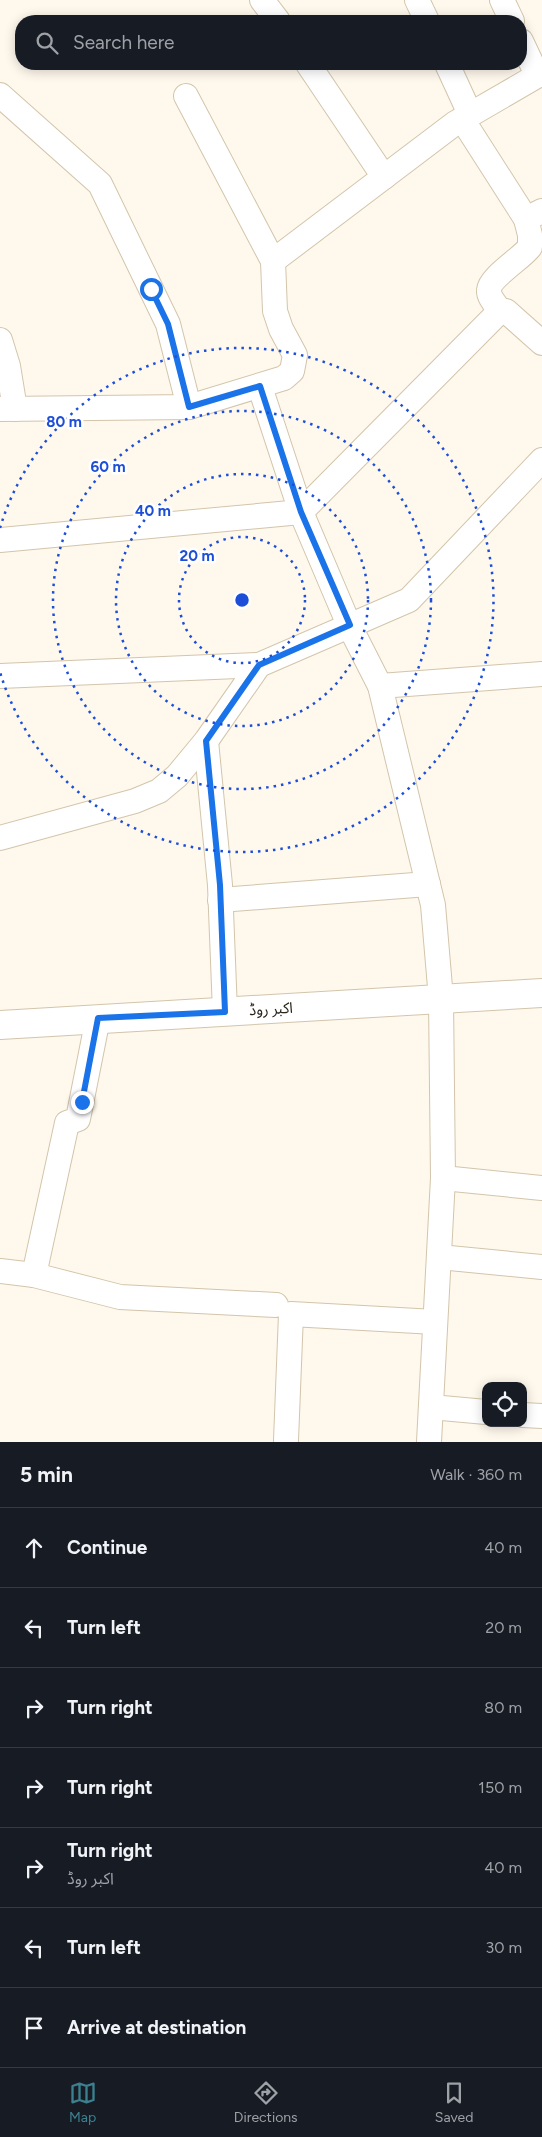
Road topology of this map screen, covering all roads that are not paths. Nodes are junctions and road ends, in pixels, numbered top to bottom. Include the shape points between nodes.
1 (262, 0) edge
2 (417, 0) edge
3 (502, 0) edge
4 (273, 15) edge
5 (424, 15) edge
6 (509, 15) edge
7 (527, 52) edge
8 (312, 70) edge
9 (449, 70) edge
10 (539, 74) edge
11 (0, 95) edge
12 (186, 96) dead end
13 (466, 116) junction
14 (384, 177) junction
15 (534, 215) edge
16 (273, 261) junction
17 (500, 311) junction
18 (0, 340) edge
19 (542, 343) edge
20 (260, 386) junction
21 (189, 407) junction
22 (8, 409) edge
23 (542, 460) edge
24 (301, 512) junction
25 (0, 540) edge
26 (350, 625) junction
27 (259, 665) junction
28 (542, 674) edge
29 (0, 676) edge
30 (380, 686) junction
31 (206, 741) junction
32 (0, 838) edge
33 (428, 884) junction
34 (220, 900) junction
35 (542, 994) edge
36 (441, 999) junction
37 (225, 1012) junction
38 (98, 1018) junction
39 (0, 1026) edge
40 (443, 1178) junction
41 (542, 1188) edge
42 (439, 1258) junction
43 (542, 1267) edge
44 (0, 1271) edge
45 (34, 1275) junction
46 (276, 1305) dead end
47 (435, 1322) junction
48 (431, 1407) junction
49 (482, 1412) edge
50 (527, 1414) edge
51 (542, 1416) edge
52 (286, 1440) dead end
53 (429, 1442) edge

1 - 4 street
2 - 5 street
3 - 6 street
7 - 10 street
8 - 14 street
9 - 13 street
10 - 13 street
11 - 21 street via 100,184 168,324
12 - 16 street
13 - 14 street
13 - 15 street
14 - 16 street
15 - 17 street via 530,247 489,290
16 - 20 street via 274,312 296,355 292,371 284,378
17 - 19 street via 506,311
17 - 24 street
18 - 22 street via 8,366
20 - 21 street
20 - 24 street
21 - 22 street
23 - 26 street via 410,600
24 - 25 street
24 - 26 street
26 - 27 street
26 - 30 street
27 - 29 street
27 - 31 street
28 - 30 street
30 - 33 street
31 - 32 street via 177,776 159,791 135,801
31 - 34 street
33 - 34 street
33 - 36 street via 433,905
34 - 37 street
35 - 36 main road, اکبر روڈ
36 - 37 main road, اکبر روڈ
36 - 40 street
37 - 38 main road, اکبر روڈ
38 - 39 main road, اکبر روڈ
38 - 45 street via 78,1119 67,1123
40 - 41 street
40 - 42 street
42 - 43 street
42 - 47 street
44 - 45 street
45 - 46 street via 120,1297
47 - 48 street
47 - 52 street via 290,1314
48 - 49 street
48 - 53 street
50 - 51 street

